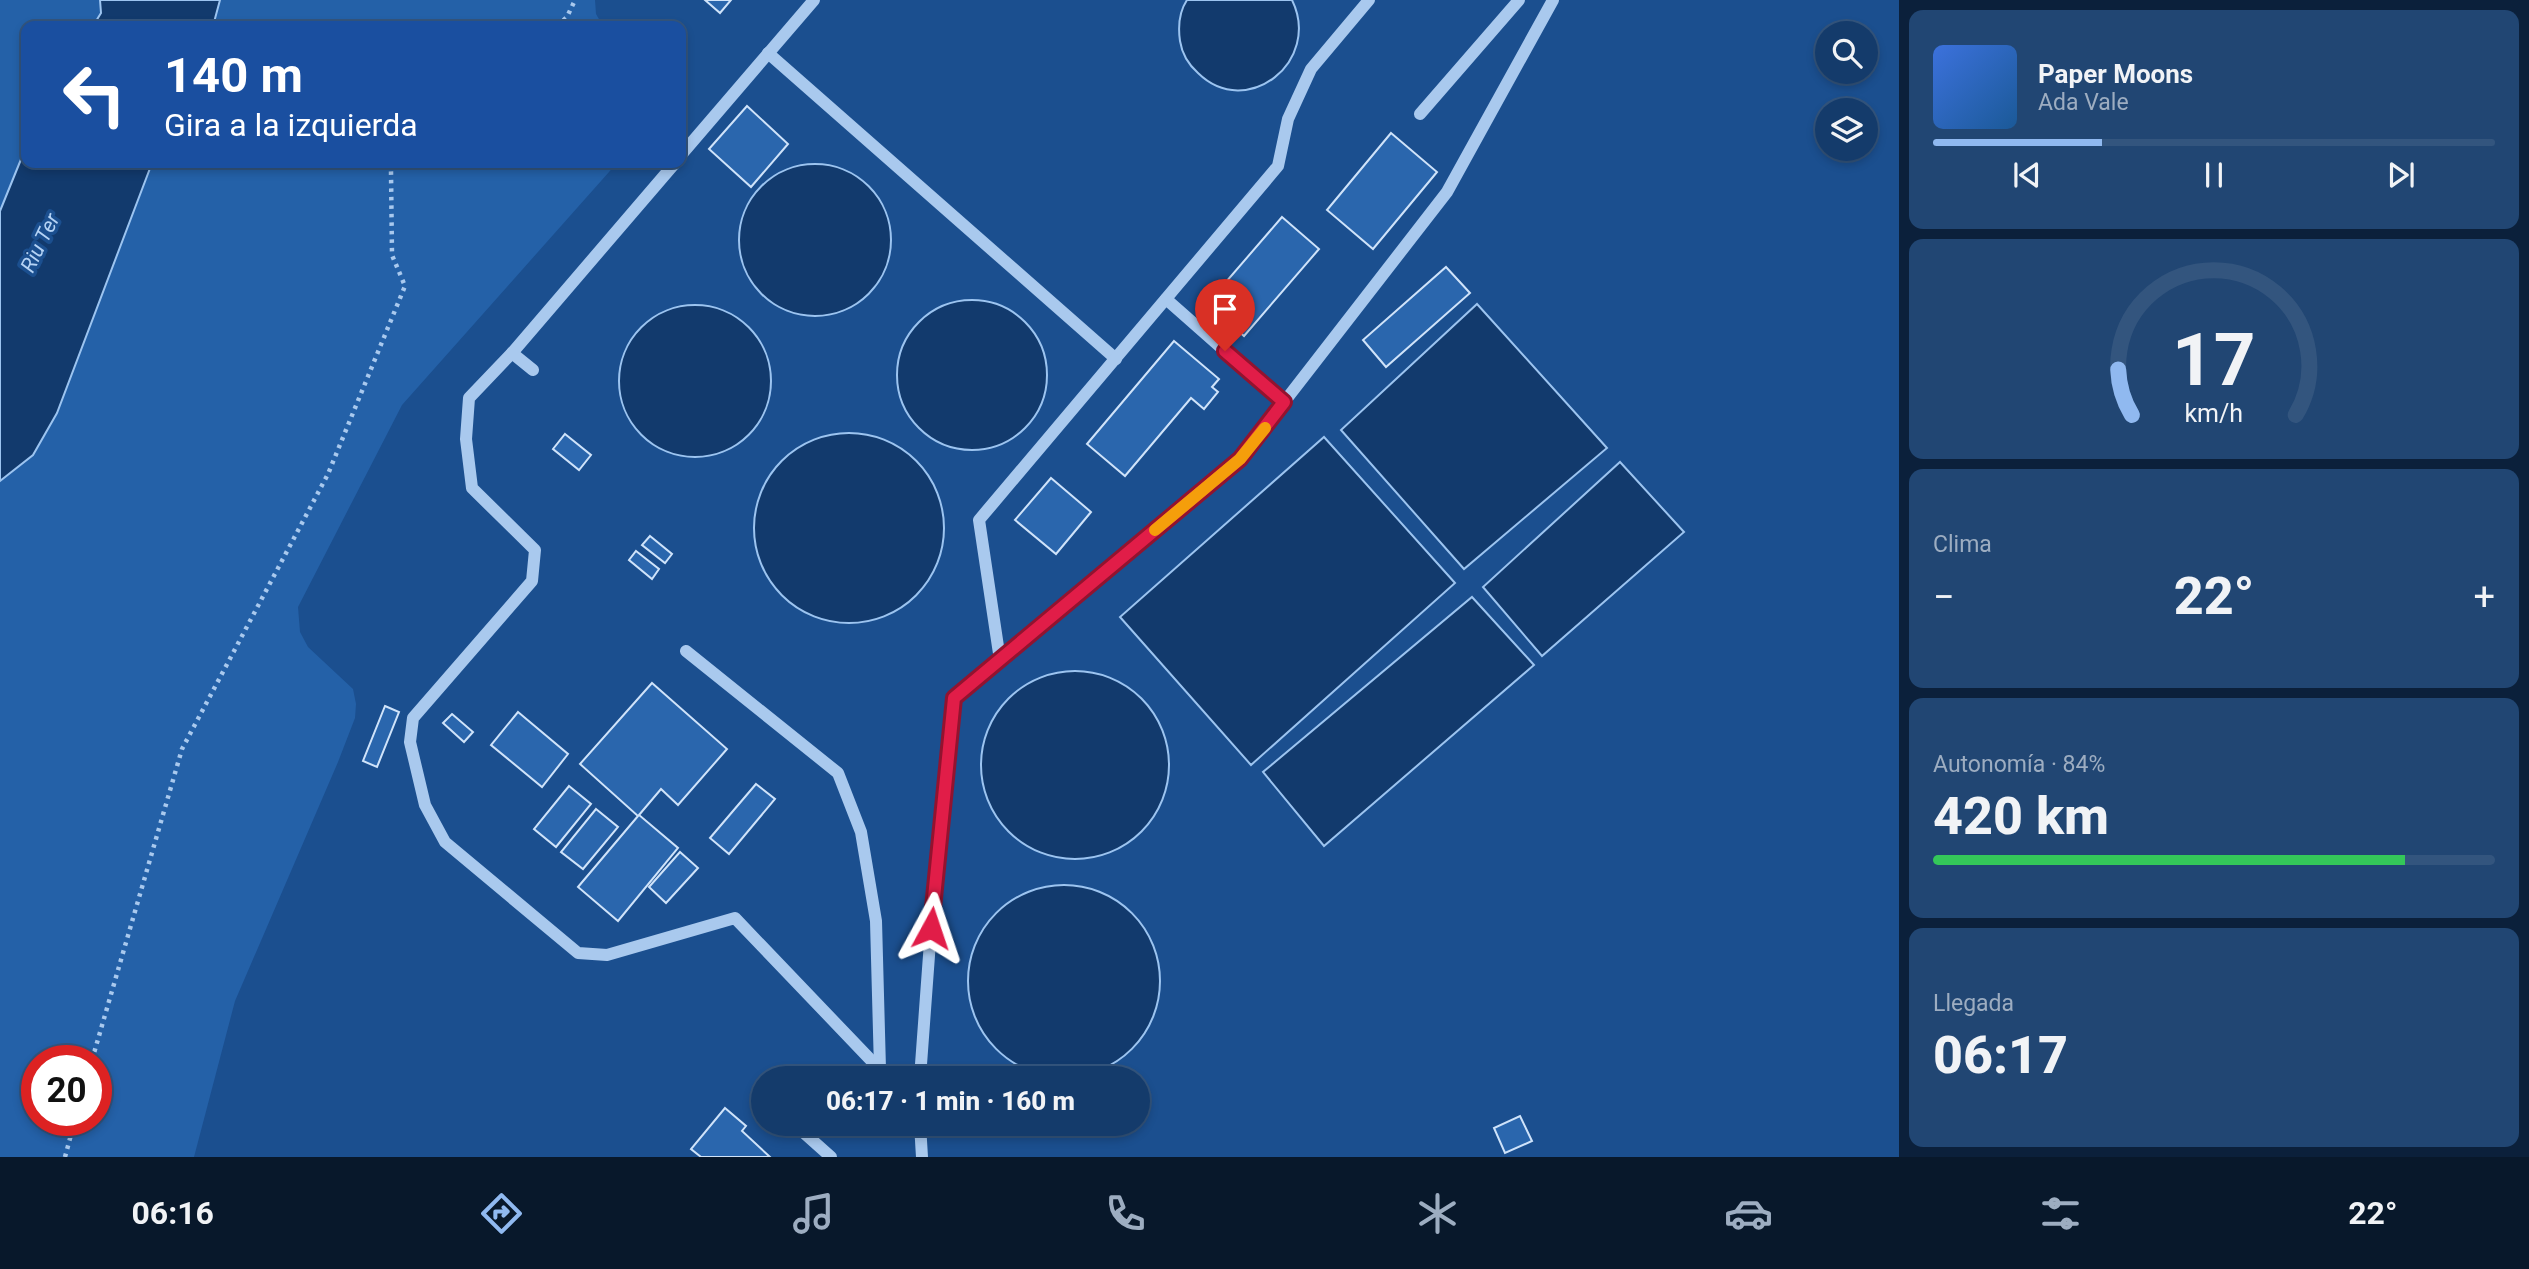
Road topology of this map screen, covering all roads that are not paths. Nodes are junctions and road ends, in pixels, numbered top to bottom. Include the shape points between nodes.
1 (814, 0) edge
2 (1369, 0) edge
3 (1519, 0) edge
4 (1553, 0) edge
5 (768, 53) junction
6 (1420, 114) dead end
7 (686, 150) edge
8 (670, 168) edge
9 (1166, 299) junction
10 (512, 353) junction
11 (1116, 359) junction
12 (533, 370) dead end
13 (1284, 402) junction
14 (686, 651) dead end
15 (1000, 660) junction
16 (876, 1066) edge
17 (884, 1066) edge
18 (920, 1066) edge
19 (807, 1136) edge
20 (921, 1136) edge
21 (831, 1157) edge
22 (922, 1157) edge

1 - 5 street
2 - 9 street via 1311,69 1288,119 1278,166
3 - 6 street
4 - 13 street via 1447,192
5 - 7 street
5 - 11 street
8 - 10 street
9 - 11 street
9 - 13 street
10 - 12 street
10 - 16 street via 469,398 466,439 472,488 535,550 532,580 413,718 410,742 425,805 445,842 578,953 607,954 734,918
11 - 15 street via 979,520
13 - 15 street via 1240,459
14 - 17 street via 838,773 861,832 876,921
15 - 18 street via 954,698
19 - 21 street
20 - 22 street

